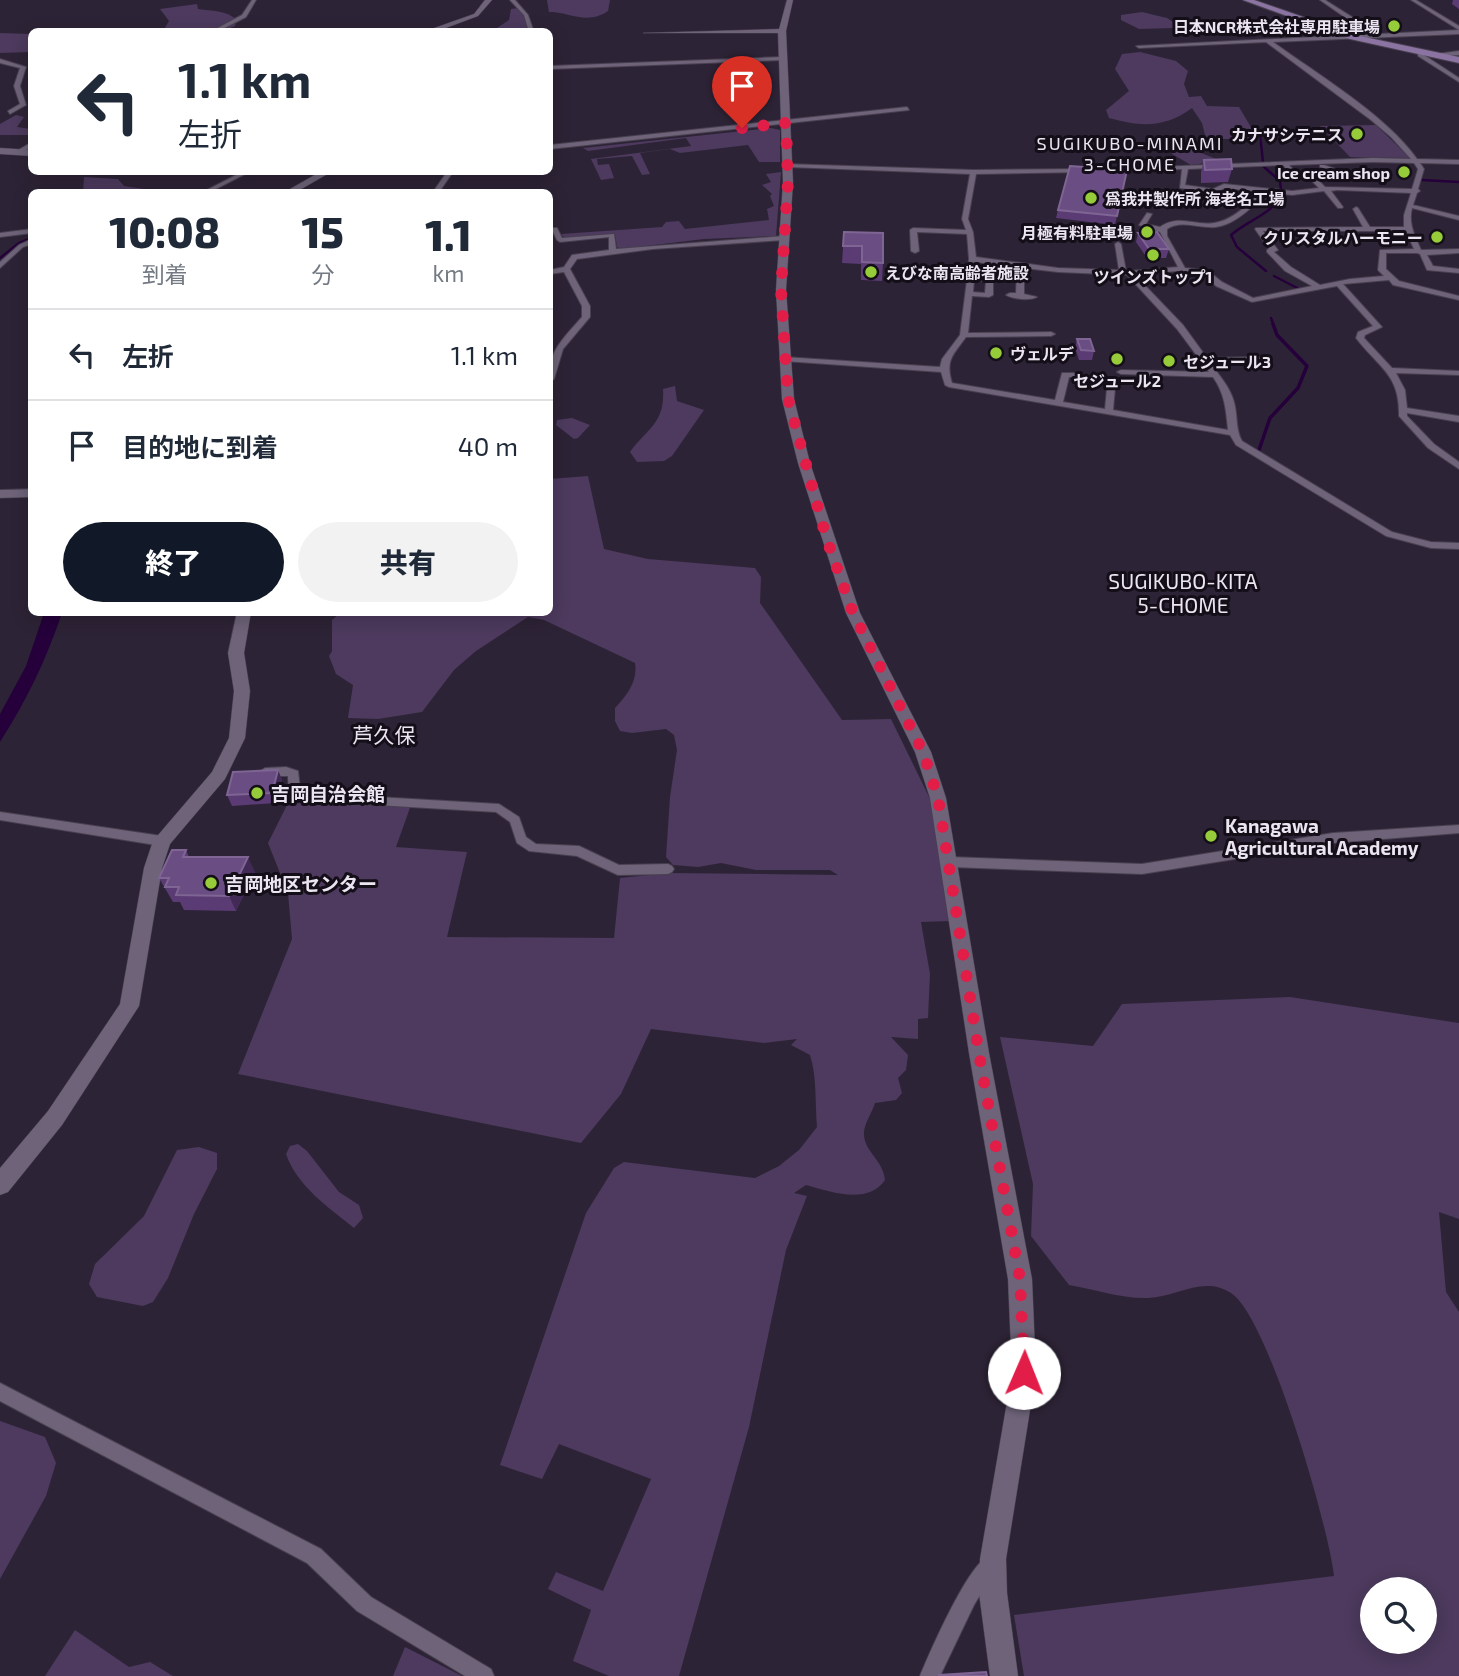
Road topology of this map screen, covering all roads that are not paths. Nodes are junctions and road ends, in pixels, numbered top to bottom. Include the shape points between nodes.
1 (254, 0) edge
2 (489, 0) edge
3 (512, 0) edge
4 (790, 0) edge
5 (1247, 0) edge
6 (1322, 0) edge
7 (1413, 0) edge
8 (1351, 19) junction
9 (1302, 21) junction
10 (220, 28) edge
11 (438, 28) edge
12 (531, 28) edge
13 (1459, 30) edge
14 (782, 31) junction
15 (647, 33) dead end
16 (1377, 35) junction
17 (1353, 37) junction
18 (1267, 40) junction
19 (1139, 46) dead end
20 (1459, 53) edge
21 (1424, 54) junction
22 (782, 58) junction
23 (1459, 60) edge
24 (0, 61) edge
25 (553, 68) edge
26 (1450, 73) junction
27 (1459, 73) edge
28 (1459, 80) edge
29 (28, 91) edge
30 (19, 92) junction
31 (907, 109) dead end
32 (10, 112) dead end
33 (786, 123) junction
34 (28, 146) edge
35 (553, 147) edge
36 (0, 151) edge
37 (18, 152) junction
38 (28, 153) edge
39 (1416, 160) junction
40 (1459, 162) edge
41 (1312, 163) junction
42 (1285, 164) junction
43 (788, 165) junction
44 (1243, 166) junction
45 (1185, 168) junction
46 (1092, 170) edge
47 (1105, 170) edge
48 (973, 172) junction
49 (240, 175) edge
50 (321, 175) edge
51 (1252, 176) dead end
52 (1362, 179) dead end
53 (212, 189) edge
54 (295, 189) edge
55 (1325, 189) junction
56 (1264, 190) junction
57 (1416, 191) junction
58 (1286, 193) junction
59 (1282, 204) dead end
60 (1411, 206) junction
61 (1340, 207) dead end
62 (1356, 209) dead end
63 (1459, 210) edge
64 (1439, 212) junction
65 (1149, 214) dead end
66 (1459, 218) edge
67 (1367, 228) junction
68 (553, 229) edge
69 (1408, 229) junction
70 (1163, 230) junction
71 (28, 232) edge
72 (970, 232) junction
73 (0, 235) edge
74 (784, 238) junction
75 (28, 243) edge
76 (1118, 244) dead end
77 (613, 250) junction
78 (915, 251) dead end
79 (1459, 251) edge
80 (1421, 252) junction
81 (972, 259) junction
82 (0, 266) edge
83 (1020, 267) junction
84 (566, 269) junction
85 (1183, 270) junction
86 (553, 271) edge
87 (1459, 271) edge
88 (1126, 272) junction
89 (969, 278) junction
90 (1388, 278) junction
91 (1339, 284) junction
92 (1321, 288) junction
93 (968, 294) junction
94 (1010, 295) dead end
95 (1020, 296) junction
96 (1033, 297) dead end
97 (1459, 298) edge
98 (964, 334) junction
99 (1051, 334) dead end
100 (553, 354) edge
101 (784, 359) junction
102 (1258, 359) dead end
103 (1203, 361) junction
104 (944, 370) junction
105 (1392, 370) junction
106 (1121, 372) dead end
107 (1459, 373) edge
108 (1076, 375) dead end
109 (1213, 375) junction
110 (949, 385) joint
111 (1111, 388) dead end
112 (1059, 403) junction
113 (1404, 410) junction
114 (1109, 413) junction
115 (1459, 419) edge
116 (1233, 433) junction
117 (1459, 466) edge
118 (1301, 478) joint
119 (28, 493) edge
120 (0, 495) edge
121 (1459, 546) edge
122 (243, 616) edge
123 (246, 774) edge
124 (0, 816) edge
125 (1459, 829) edge
126 (162, 841) junction
127 (951, 862) junction
128 (668, 869) dead end
129 (0, 1185) edge
130 (0, 1392) edge
131 (993, 1559) junction
132 (484, 1676) edge
133 (930, 1676) edge
134 (1004, 1676) edge

1 - 10 street via 239,19
2 - 11 main road via 476,15
3 - 12 street
4 - 14 main road
5 - 9 main road
6 - 8 street
7 - 13 street
8 - 9 street
8 - 16 street
9 - 17 main road
13 - 16 street
14 - 15 main road
14 - 22 main road
16 - 17 street
17 - 18 street
17 - 21 main road
18 - 19 street
18 - 39 street via 1381,125
20 - 21 street
21 - 23 main road
21 - 26 street
22 - 25 street
22 - 33 main road
24 - 30 street via 23,67
26 - 27 street
26 - 28 street
29 - 30 street
30 - 32 street via 23,105
31 - 33 street
33 - 35 street
33 - 43 main road
34 - 37 street
36 - 37 main road
37 - 38 main road
39 - 40 street
39 - 41 street
39 - 57 street via 1421,169
41 - 42 street
41 - 52 street
42 - 44 street
42 - 55 street via 1295,176 1311,176
43 - 48 street
43 - 74 main road
44 - 45 street
44 - 51 street
45 - 47 street
45 - 56 street via 1182,187
46 - 48 street
48 - 72 street via 965,219
49 - 53 street
50 - 54 main road
55 - 57 street
55 - 58 street
55 - 61 street
56 - 58 street
56 - 70 street via 1246,211 1216,226 1173,222
57 - 60 street
58 - 59 street
60 - 64 street
60 - 69 street
62 - 67 street
63 - 64 street
64 - 66 street
65 - 70 street via 1142,225
67 - 69 street
67 - 92 street via 1258,229 1274,250 1269,251 1288,270
68 - 77 street via 560,240 612,235
69 - 80 street
70 - 85 street
71 - 73 street
72 - 78 street via 913,230
72 - 81 street
74 - 77 street
74 - 101 main road
75 - 82 street
76 - 88 street
77 - 84 street via 575,257
79 - 80 street
80 - 87 street via 1430,268
80 - 90 street via 1382,251 1382,270
81 - 83 street
81 - 89 street
83 - 88 street
83 - 95 street
84 - 86 street
84 - 100 street via 586,306 586,317
85 - 88 street
85 - 92 street via 1204,272 1252,300
88 - 103 street via 1175,322
89 - 93 street
89 - 93 street via 990,279 989,295
90 - 91 street
90 - 97 street
91 - 92 street
91 - 105 street via 1378,327 1360,338
93 - 98 street
94 - 95 street
95 - 96 street
98 - 99 street
98 - 104 street via 946,359
101 - 104 street
101 - 127 main road via 788,399 834,561 853,613 923,752
102 - 103 street
103 - 109 street
104 - 110 street
105 - 107 street
105 - 113 street via 1405,401
106 - 109 street
108 - 112 street via 1065,375
109 - 116 street via 1230,403
110 - 112 street
111 - 114 street
112 - 114 street
113 - 115 street
113 - 117 street via 1411,427
114 - 116 street
116 - 118 street via 1251,453
118 - 121 street via 1389,534 1432,545
119 - 120 main road
122 - 126 main road via 236,653 242,691 237,738 226,775
123 - 128 street via 294,774 294,789 307,797 499,808 514,820 521,840 533,848 579,850 618,870
124 - 126 street
125 - 127 street via 1333,838 1142,869
126 - 129 main road via 153,867 129,1006 55,1118
127 - 131 main road via 979,1054 1020,1279 1024,1332 1024,1373
130 - 132 street via 314,1556 396,1626
131 - 133 street via 967,1598
131 - 134 main road

